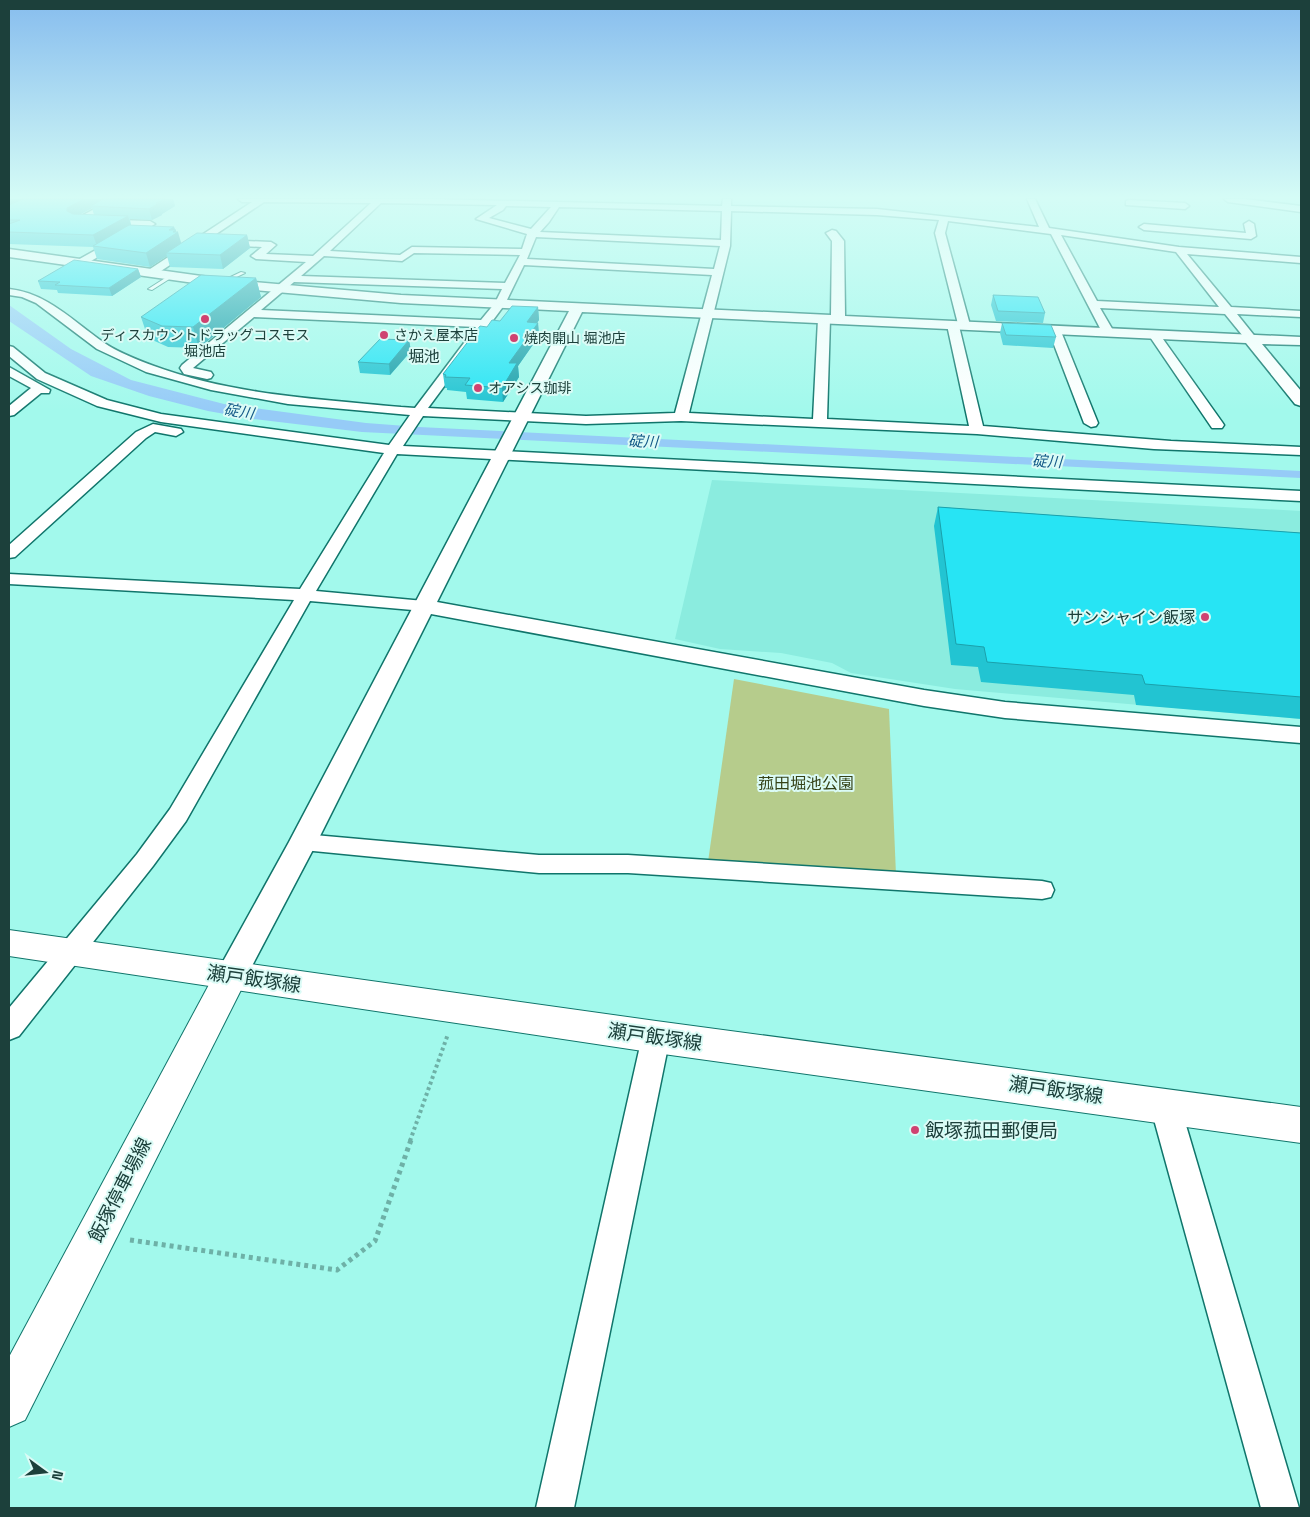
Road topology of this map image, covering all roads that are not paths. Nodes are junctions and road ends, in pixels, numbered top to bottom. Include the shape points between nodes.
1 (128, 270) edge
2 (156, 270) edge
3 (302, 270) edge
4 (517, 270) edge
5 (675, 270) edge
6 (835, 270) edge
7 (948, 270) edge
8 (1075, 270) edge
9 (1195, 270) edge
10 (719, 272) joint
11 (151, 273) junction
12 (243, 273) dead end
13 (172, 276) junction
14 (291, 279) junction
15 (211, 283) junction
16 (510, 286) junction
17 (150, 289) dead end
18 (279, 289) junction
19 (9, 292) edge
20 (500, 304) junction
21 (1093, 304) junction
22 (577, 308) junction
23 (1228, 310) junction
24 (250, 313) junction
25 (709, 314) junction
26 (1301, 314) edge
27 (831, 319) junction
28 (485, 324) junction
29 (959, 325) junction
30 (1054, 329) junction
31 (1108, 332) junction
32 (1154, 334) junction
33 (1251, 339) junction
34 (1301, 341) edge
35 (10, 351) edge
36 (9, 371) edge
37 (39, 388) junction
38 (1301, 401) edge
39 (420, 410) junction
40 (9, 412) edge
41 (521, 417) junction
42 (681, 417) junction
43 (586, 420) junction
44 (820, 423) junction
45 (1091, 423) dead end
46 (1217, 425) dead end
47 (153, 428) junction
48 (977, 430) junction
49 (1168, 445) junction
50 (393, 451) junction
51 (1301, 451) edge
52 (502, 453) junction
53 (1301, 496) edge
54 (9, 553) edge
55 (9, 578) edge
56 (305, 595) junction
57 (424, 606) junction
58 (1301, 735) edge
59 (303, 842) junction
60 (1042, 890) dead end
61 (9, 943) edge
62 (69, 953) junction
63 (231, 976) junction
64 (9, 1028) edge
65 (656, 1037) junction
66 (1165, 1105) junction
67 (1301, 1125) edge
68 (9, 1404) edge
69 (555, 1508) edge
70 (1280, 1508) edge

1 - 11 street
2 - 11 street
3 - 14 street
4 - 16 street
5 - 10 street
6 - 27 street
7 - 29 street
8 - 21 street
9 - 23 street
10 - 25 street
11 - 13 street
12 - 15 lane
13 - 15 street
13 - 17 lane
14 - 16 street
14 - 18 street
15 - 18 street
16 - 20 street
18 - 20 street
18 - 24 street
19 - 39 street via 40,301 101,346 150,370 211,386 288,400 347,407
20 - 22 street
20 - 28 street
21 - 23 street
21 - 31 street
22 - 25 street
22 - 41 street
23 - 26 street
23 - 33 street
24 - 28 street
24 - 39 street via 187,365 188,371 261,387
25 - 27 street
25 - 42 street
27 - 29 street
27 - 44 street
28 - 39 street
29 - 30 street
29 - 48 street
30 - 31 street
30 - 45 street
31 - 32 street
32 - 33 street
32 - 46 street
33 - 34 street
33 - 38 street
35 - 50 street via 41,376 102,403 161,418
36 - 37 street
37 - 40 street
37 - 47 street via 85,407
39 - 41 street
39 - 50 street
41 - 43 street
41 - 52 street
42 - 43 street
42 - 44 street
43 - 49 street
44 - 48 street
47 - 50 street via 232,441 365,455
47 - 54 street via 141,435
48 - 49 street
49 - 51 street
50 - 52 street
50 - 56 street
52 - 53 street
52 - 57 street
55 - 56 street
56 - 57 street
56 - 62 street via 178,815
57 - 58 street via 1005,710
57 - 59 street
59 - 60 street via 540,864 628,864
59 - 63 street
61 - 62 main road, 瀬戸飯塚線
62 - 63 main road, 瀬戸飯塚線
62 - 64 street
63 - 65 main road, 瀬戸飯塚線
63 - 68 main road, 飯塚停車場線
65 - 66 main road, 瀬戸飯塚線
65 - 69 street
66 - 67 main road, 瀬戸飯塚線
66 - 70 street

